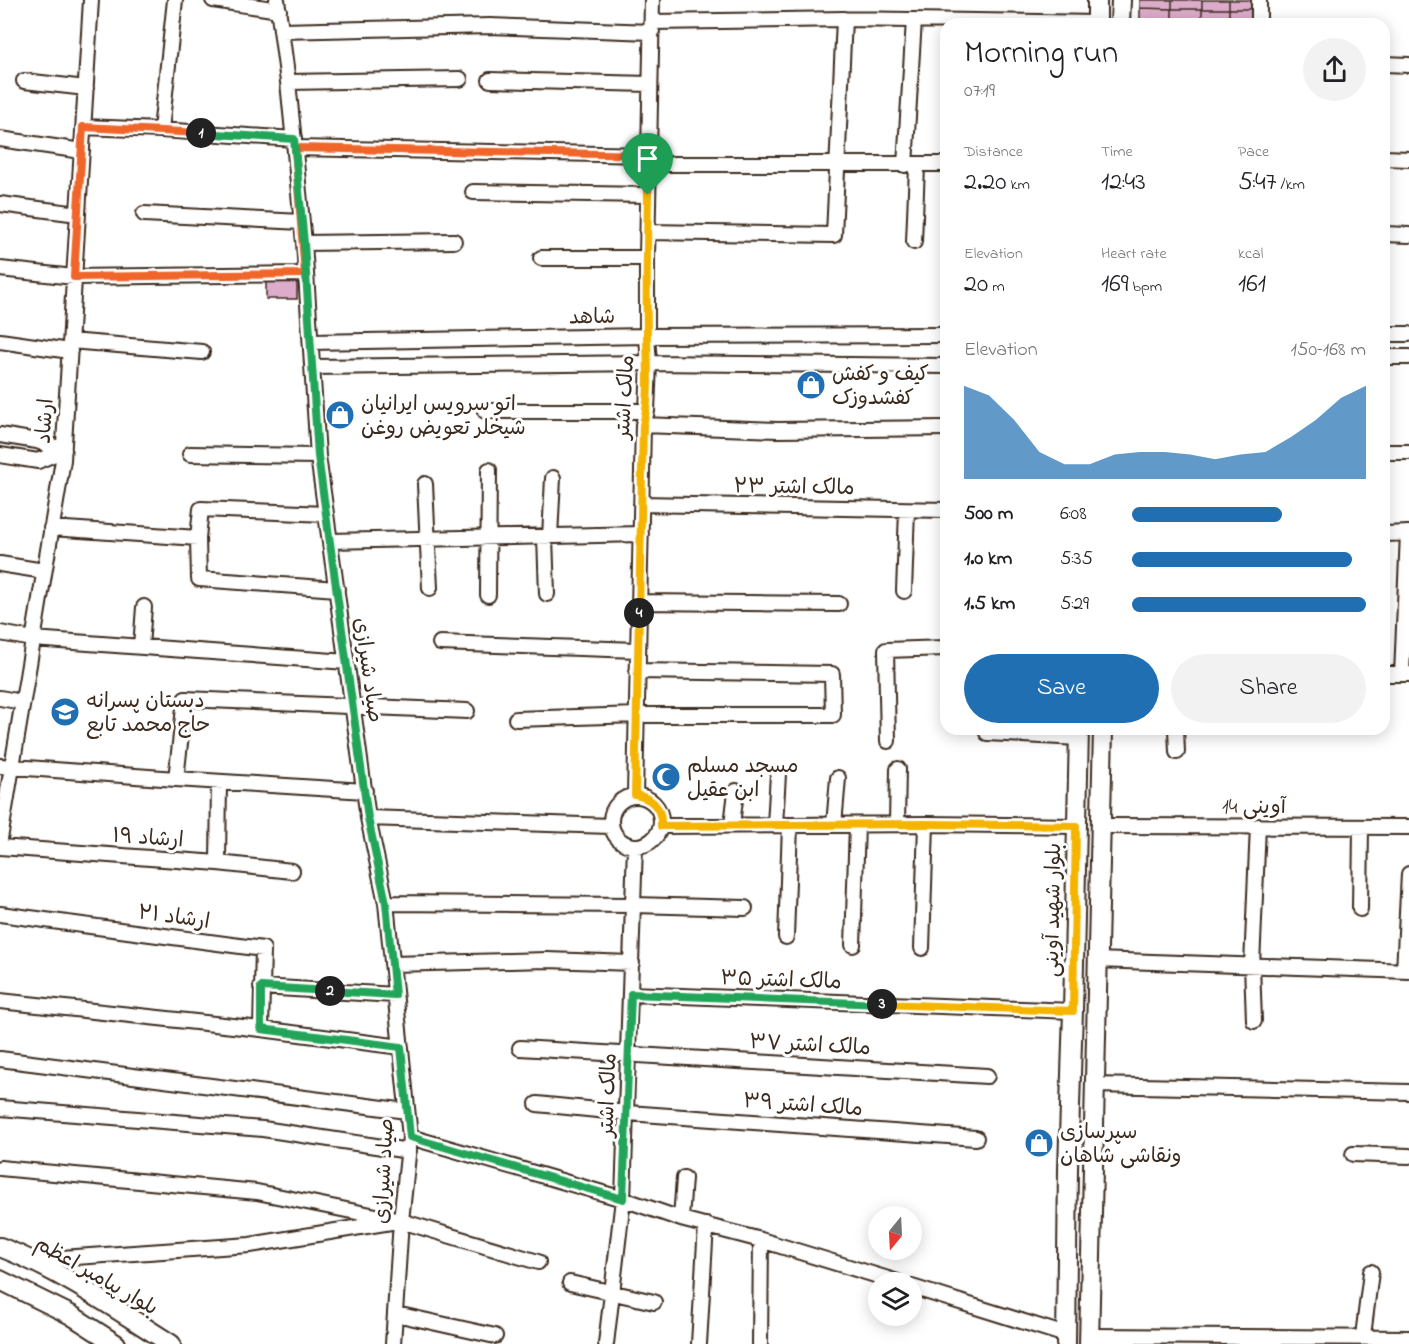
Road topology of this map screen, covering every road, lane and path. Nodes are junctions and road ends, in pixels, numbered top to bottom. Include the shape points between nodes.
1 (91, 0) edge
2 (176, 0) edge
3 (213, 0) edge
4 (652, 0) edge
5 (1097, 0) edge
6 (1121, 0) edge
7 (1259, 0) edge
8 (278, 5) edge
9 (1097, 18) edge
10 (1120, 18) edge
11 (1259, 18) edge
12 (844, 19) junction
13 (914, 20) junction
14 (940, 21) edge
15 (652, 27) junction
16 (281, 31) junction
17 (1390, 64) edge
18 (1409, 65) edge
19 (460, 79) dead end
20 (490, 80) dead end
21 (24, 81) dead end
22 (288, 82) junction
23 (650, 84) junction
24 (86, 88) junction
25 (83, 127) junction
26 (161, 130) junction
27 (0, 139) edge
28 (294, 144) junction
29 (82, 151) junction
30 (1390, 158) edge
31 (649, 159) junction
32 (1409, 159) edge
33 (837, 164) junction
34 (940, 164) edge
35 (911, 165) junction
36 (473, 192) dead end
37 (648, 195) junction
38 (2, 205) edge
39 (78, 214) junction
40 (144, 214) dead end
41 (302, 222) junction
42 (647, 232) junction
43 (1390, 234) edge
44 (1409, 235) edge
45 (454, 241) dead end
46 (914, 242) dead end
47 (304, 243) junction
48 (541, 258) dead end
49 (646, 258) junction
50 (1, 270) edge
51 (305, 274) junction
52 (74, 277) junction
53 (1390, 334) edge
54 (1409, 334) edge
55 (647, 336) junction
56 (940, 336) edge
57 (0, 341) edge
58 (311, 342) junction
59 (70, 346) junction
60 (202, 352) dead end
61 (1390, 357) edge
62 (1409, 357) edge
63 (649, 363) junction
64 (940, 366) edge
65 (313, 367) junction
66 (485, 411) dead end
67 (647, 411) junction
68 (643, 425) junction
69 (940, 428) edge
70 (0, 435) edge
71 (64, 450) junction
72 (1390, 452) edge
73 (1409, 452) edge
74 (190, 454) dead end
75 (0, 455) edge
76 (318, 456) junction
77 (489, 470) dead end
78 (553, 478) dead end
79 (425, 484) dead end
80 (641, 504) junction
81 (907, 510) junction
82 (940, 510) edge
83 (326, 514) junction
84 (51, 528) junction
85 (1408, 533) edge
86 (640, 534) junction
87 (1390, 534) edge
88 (548, 537) junction
89 (198, 538) junction
90 (487, 539) junction
91 (428, 540) junction
92 (330, 542) junction
93 (0, 564) edge
94 (44, 571) junction
95 (430, 588) dead end
96 (337, 589) junction
97 (904, 591) dead end
98 (547, 594) dead end
99 (488, 595) dead end
100 (639, 602) junction
101 (839, 604) dead end
102 (144, 607) dead end
103 (0, 633) edge
104 (33, 639) junction
105 (440, 643) dead end
106 (141, 647) junction
107 (940, 648) edge
108 (638, 650) junction
109 (346, 662) junction
110 (638, 671) junction
111 (1405, 674) edge
112 (0, 698) edge
113 (22, 702) junction
114 (353, 708) junction
115 (467, 711) dead end
116 (637, 715) junction
117 (516, 719) dead end
118 (1079, 735) edge
119 (1102, 735) edge
120 (1176, 735) edge
121 (888, 741) dead end
122 (1177, 752) dead end
123 (6, 766) edge
124 (898, 769) dead end
125 (778, 774) dead end
126 (838, 778) dead end
127 (176, 779) junction
128 (219, 782) junction
129 (364, 791) junction
130 (736, 791) dead end
131 (635, 795) junction
132 (368, 818) junction
133 (897, 824) junction
134 (926, 824) junction
135 (732, 825) junction
136 (775, 825) junction
137 (790, 825) junction
138 (834, 825) junction
139 (857, 825) junction
140 (611, 826) junction
141 (661, 826) junction
142 (1076, 826) junction
143 (1099, 826) junction
144 (1258, 826) junction
145 (1360, 827) junction
146 (1409, 827) edge
147 (0, 830) edge
148 (636, 846) junction
149 (0, 848) edge
150 (218, 863) junction
151 (292, 871) dead end
152 (1409, 874) edge
153 (386, 903) junction
154 (634, 905) junction
155 (745, 908) dead end
156 (1360, 909) dead end
157 (0, 915) edge
158 (786, 938) dead end
159 (853, 945) dead end
160 (922, 948) dead end
161 (1096, 960) junction
162 (632, 963) junction
163 (392, 964) junction
164 (1252, 965) junction
165 (1407, 971) edge
166 (261, 987) junction
167 (631, 994) junction
168 (395, 995) junction
169 (0, 1001) edge
170 (1073, 1011) junction
171 (1254, 1021) dead end
172 (261, 1029) junction
173 (401, 1047) junction
174 (520, 1048) dead end
175 (630, 1054) junction
176 (0, 1059) edge
177 (987, 1076) dead end
178 (1094, 1085) junction
179 (1409, 1092) edge
180 (537, 1104) dead end
181 (0, 1108) edge
182 (408, 1111) junction
183 (628, 1113) junction
184 (975, 1138) dead end
185 (410, 1144) junction
186 (1353, 1154) dead end
187 (1409, 1156) edge
188 (0, 1168) edge
189 (684, 1178) dead end
190 (623, 1199) junction
191 (681, 1219) junction
192 (401, 1221) junction
193 (706, 1224) junction
194 (761, 1240) junction
195 (0, 1247) edge
196 (30, 1260) junction
197 (538, 1262) dead end
198 (1371, 1272) dead end
199 (868, 1273) edge
200 (0, 1280) edge
201 (570, 1282) dead end
202 (922, 1290) edge
203 (613, 1292) junction
204 (654, 1302) dead end
205 (396, 1314) junction
206 (495, 1336) dead end
207 (1367, 1336) junction
208 (1409, 1338) edge
209 (1066, 1340) edge
210 (1089, 1340) edge
211 (116, 1344) edge
212 (171, 1344) edge
213 (393, 1344) edge
214 (606, 1344) edge
215 (699, 1344) edge
216 (760, 1344) edge

1 - 24 street, ارشاد
2 - 26 street
3 - 8 street
4 - 15 street, مالک اشتر
5 - 9 main road
6 - 10 main road
7 - 11 street
8 - 16 street, صیاد شیرازی
12 - 13 street
12 - 15 street
12 - 33 street
13 - 14 street
13 - 35 street
15 - 16 street
15 - 23 street, مالک اشتر
16 - 22 street, صیاد شیرازی
17 - 18 street
19 - 22 street
20 - 23 street
21 - 24 street
22 - 28 street, صیاد شیرازی
23 - 31 street, مالک اشتر
24 - 25 street, ارشاد
25 - 26 street
25 - 29 street, ارشاد
26 - 28 street
27 - 29 street
28 - 31 street via 533,151
28 - 41 street, صیاد شیرازی
29 - 39 street, ارشاد
30 - 32 street
31 - 33 street
31 - 37 street, مالک اشتر
33 - 35 street
33 - 42 street via 834,235
34 - 35 street
35 - 46 street
36 - 37 street
37 - 42 street, مالک اشتر
38 - 39 street
39 - 52 street, ارشاد
40 - 41 street
41 - 47 street, صیاد شیرازی
42 - 49 street, مالک اشتر
43 - 44 street
45 - 47 street
47 - 51 street, صیاد شیرازی
48 - 49 street
49 - 55 street, مالک اشتر
50 - 52 street
51 - 52 street
51 - 58 street, صیاد شیرازی
52 - 59 street, ارشاد
53 - 54 street
55 - 56 street, شاهد
55 - 58 street, شاهد
55 - 63 street, مالک اشتر
57 - 59 street
58 - 65 street, صیاد شیرازی
59 - 60 street
59 - 71 street, ارشاد
61 - 62 street
63 - 64 street
63 - 65 street
63 - 67 street, مالک اشتر
65 - 76 street, صیاد شیرازی
66 - 67 street
67 - 68 street, مالک اشتر
68 - 69 street via 778,430
68 - 80 street, مالک اشتر
70 - 71 street
71 - 75 street via 38,461
71 - 84 street, ارشاد
72 - 73 street
74 - 76 street
76 - 83 street, صیاد شیرازی
77 - 90 street
78 - 88 street
79 - 91 street
80 - 81 street, مالک اشتر ۲۳
80 - 86 street, مالک اشتر
81 - 82 street, مالک اشتر ۲۳
81 - 97 street
83 - 89 street via 201,509
83 - 92 street, صیاد شیرازی
84 - 89 street
84 - 94 street, ارشاد
85 - 87 street
85 - 111 street
86 - 88 street
86 - 100 street, مالک اشتر
88 - 90 street
88 - 98 street
89 - 96 street via 199,579
90 - 91 street
90 - 99 street
91 - 92 street
91 - 95 street
92 - 96 street, صیاد شیرازی
93 - 94 street
94 - 104 street, ارشاد
96 - 109 street, صیاد شیرازی
100 - 101 street
100 - 108 street, مالک اشتر
102 - 106 street
103 - 104 street
104 - 106 street
104 - 113 street, ارشاد
105 - 108 street
106 - 109 street
107 - 121 street via 886,650
108 - 110 street, مالک اشتر
109 - 114 street, صیاد شیرازی
110 - 116 street, مالک اشتر
110 - 116 street via 832,674 833,715
112 - 113 street
113 - 123 street, ارشاد
114 - 115 street
114 - 127 street via 185,699
114 - 129 street, صیاد شیرازی
116 - 117 street
116 - 131 street, مالک اشتر
118 - 142 main road, بلوار شهید آوینی
119 - 143 main road
120 - 122 street
123 - 127 street
123 - 147 street, ارشاد
124 - 133 street
125 - 136 street
126 - 138 street
127 - 128 street
128 - 129 street
128 - 150 street
129 - 132 street, صیاد شیرازی
130 - 135 street
131 - 140 street via 626,797 614,809
131 - 141 street via 655,804 662,818
132 - 140 street
132 - 153 street, صیاد شیرازی
133 - 134 street
133 - 139 street
134 - 142 street
134 - 160 street
135 - 136 street
135 - 141 street
136 - 137 street
137 - 138 street
137 - 158 street
138 - 139 street
139 - 159 street
140 - 148 street via 620,840
141 - 148 street via 649,843
142 - 170 main road, بلوار شهید آوینی
143 - 144 street, آوینی 14
143 - 161 main road
144 - 145 street, آوینی 14
144 - 164 street
145 - 146 street, آوینی 14
145 - 156 street
148 - 154 street, مالک اشتر
149 - 150 street, ارشاد ۱۹
150 - 151 street, ارشاد ۱۹
152 - 165 street
153 - 154 street
153 - 163 street, صیاد شیرازی
154 - 155 street
154 - 162 street, مالک اشتر
157 - 166 street, ارشاد ۲۱ via 263,949
161 - 164 street
161 - 178 main road
162 - 163 street via 547,960
162 - 167 street, مالک اشتر
163 - 168 street, صیاد شیرازی
164 - 165 street
164 - 171 street
166 - 168 street
166 - 172 street, ارشاد ۲۱
167 - 170 street, مالک اشتر ۳۵
167 - 175 street, مالک اشتر
168 - 173 street, صیاد شیرازی
169 - 172 street
170 - 209 main road, بلوار شهید آوینی
172 - 173 street
173 - 182 street, صیاد شیرازی
174 - 175 street, مالک اشتر ۳۷
175 - 177 street, مالک اشتر ۳۷
175 - 183 street, مالک اشتر
176 - 182 street
178 - 179 street
178 - 210 main road
180 - 183 street, مالک اشتر ۳۹
181 - 185 street
182 - 185 street, صیاد شیرازی
183 - 184 street, مالک اشتر ۳۹
183 - 190 street, مالک اشتر
185 - 190 street
185 - 192 street, صیاد شیرازی
186 - 187 street
188 - 192 street via 257,1191
189 - 191 street
190 - 191 street
190 - 203 street, مالک اشتر
191 - 193 street
192 - 196 street via 250,1245
192 - 197 street
192 - 205 street, صیاد شیرازی
193 - 194 street
193 - 215 street
194 - 199 street
194 - 216 street
195 - 196 main road, بلوار پیامبر اعظم
196 - 212 main road, بلوار پیامبر اعظم
198 - 207 street
200 - 211 main road via 71,1315
201 - 203 street
202 - 209 street
203 - 204 street
203 - 214 street, مالک اشتر
205 - 206 street
205 - 213 street, صیاد شیرازی
207 - 208 street
207 - 210 street

